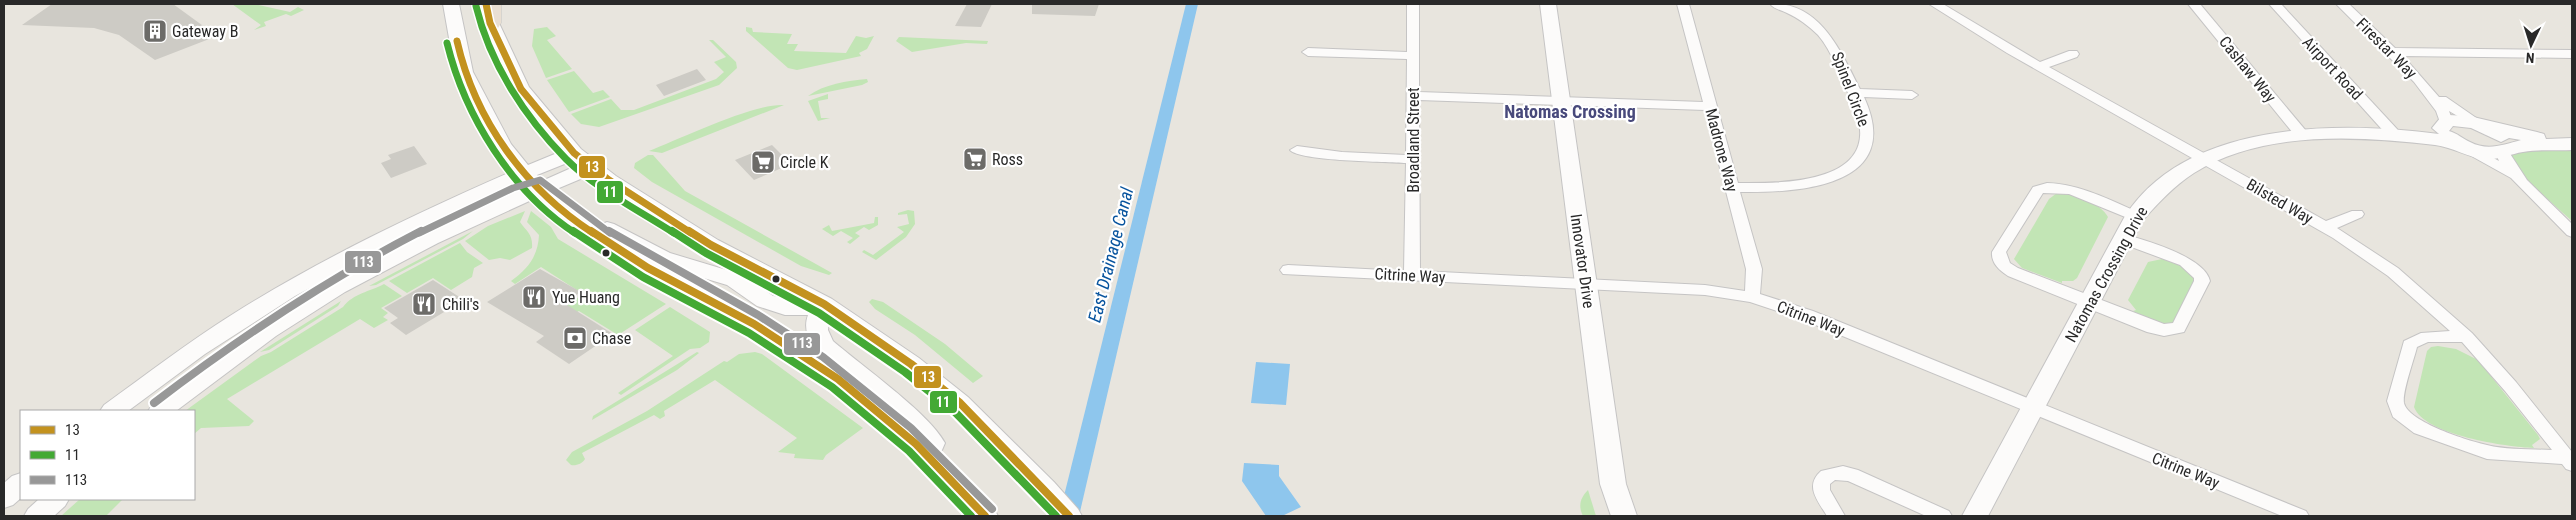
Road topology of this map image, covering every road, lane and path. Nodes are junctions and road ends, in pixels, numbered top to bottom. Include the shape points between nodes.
1 (451, 4) edge
2 (1413, 4) edge
3 (1548, 4) edge
4 (1683, 4) edge
5 (1776, 4) edge
6 (1935, 4) edge
7 (2194, 4) edge
8 (2274, 4) edge
9 (2342, 4) edge
10 (489, 10) edge
11 (1308, 52) dead end
12 (2391, 52) junction
13 (2073, 54) dead end
14 (2572, 54) edge
15 (1413, 56) junction
16 (2041, 66) junction
17 (1854, 93) junction
18 (2431, 93) junction
19 (1912, 95) dead end
20 (1413, 96) junction
21 (1561, 101) junction
22 (1710, 106) junction
23 (2444, 125) junction
24 (2484, 126) junction
25 (2386, 133) junction
26 (2302, 135) junction
27 (2572, 139) edge
28 (2572, 144) edge
29 (2463, 146) junction
30 (1297, 150) dead end
31 (2504, 151) junction
32 (574, 152) junction
33 (1412, 158) junction
34 (2206, 159) junction
35 (591, 167) junction
36 (523, 173) junction
37 (2519, 179) junction
38 (1732, 187) junction
39 (539, 190) junction
40 (559, 207) junction
41 (2357, 214) dead end
42 (2135, 216) junction
43 (2326, 227) junction
44 (2572, 232) edge
45 (2123, 239) junction
46 (1288, 270) dead end
47 (1412, 276) junction
48 (1586, 284) junction
49 (1752, 297) junction
50 (2089, 302) junction
51 (824, 304) junction
52 (2466, 337) junction
53 (2034, 407) junction
54 (113, 410) edge
55 (161, 410) edge
56 (2570, 461) edge
57 (949, 478) junction
58 (20, 484) edge
59 (4, 498) edge
60 (55, 500) edge
61 (37, 516) edge
62 (985, 516) edge
63 (1068, 516) edge
64 (1624, 516) edge
65 (1836, 516) edge
66 (1943, 516) edge
67 (1975, 516) edge
68 (2300, 516) edge

1 - 36 street via 464,72 502,146
2 - 15 street, Broadland Street
3 - 21 street, Innovator Drive
4 - 22 street, Madrone Way
5 - 17 street, Spinel Circle via 1806,19 1830,39
6 - 16 street, Bilsted Way
7 - 26 street, Cashaw Way
8 - 25 street, Airport Road
9 - 12 street, Firestar Way
10 - 32 street via 505,59 521,89
11 - 15 street
12 - 14 street
12 - 18 street, Firestar Way
13 - 16 street
15 - 20 street, Broadland Street
16 - 34 street, Bilsted Way
17 - 19 street
17 - 38 street, Spinel Circle via 1868,131 1867,143 1854,163 1842,172 1809,184 1774,188
18 - 23 street, Firestar Way via 2445,112
18 - 24 street, Firestar Way
20 - 21 street
20 - 33 street, Broadland Street
21 - 22 street
21 - 48 street, Innovator Drive
22 - 38 street, Madrone Way
23 - 24 street, Natomas Crossing Drive via 2456,120
23 - 25 street, Natomas Crossing Drive via 2425,132
23 - 29 street via 2449,138
24 - 27 street via 2527,137
24 - 31 street via 2505,139 2508,145
25 - 26 street, Natomas Crossing Drive
25 - 29 street, Natomas Crossing Drive via 2433,138
26 - 34 street, Natomas Crossing Drive via 2256,143
28 - 31 street via 2534,145
29 - 31 street, Natomas Crossing Drive via 2485,153
29 - 37 street
30 - 33 street via 1342,156
31 - 37 street via 2506,163
32 - 35 street
32 - 36 street
33 - 47 street, Broadland Street
34 - 42 street, Natomas Crossing Drive via 2163,184
34 - 43 street, Bilsted Way
35 - 39 street
35 - 51 street via 711,245
36 - 39 street
36 - 54 street via 438,210 348,257 196,348
37 - 44 street
38 - 49 street, Madrone Way via 1754,269
39 - 40 street
39 - 55 street via 430,237 336,287 252,343
40 - 51 street via 662,258 735,280 765,301 804,308
40 - 57 street via 569,217 648,268 754,324 838,379 916,444
41 - 43 street
42 - 45 street, Natomas Crossing Drive
42 - 50 street via 2067,190 2043,187 1999,252 2001,263 2013,272
43 - 52 street, Bilsted Way via 2393,273
45 - 50 street, Natomas Crossing Drive
45 - 50 street via 2185,262 2201,276 2182,325 2173,330 2153,328
46 - 47 street, Citrine Way
47 - 48 street, Citrine Way
48 - 49 street, Citrine Way via 1706,290
48 - 64 street, Innovator Drive via 1614,484
49 - 53 street, Citrine Way via 1807,315
50 - 53 street, Natomas Crossing Drive
51 - 57 street via 816,324 816,333 824,347 911,420 944,455
51 - 63 street via 911,364 960,403
52 - 56 street, Bilsted Way
52 - 56 street via 2413,341 2395,401 2399,413 2420,428 2487,452
53 - 67 street, Natomas Crossing Drive
53 - 68 street, Citrine Way
57 - 62 street
58 - 59 street
60 - 61 street
65 - 66 street via 1821,490 1822,483 1830,474 1841,472

